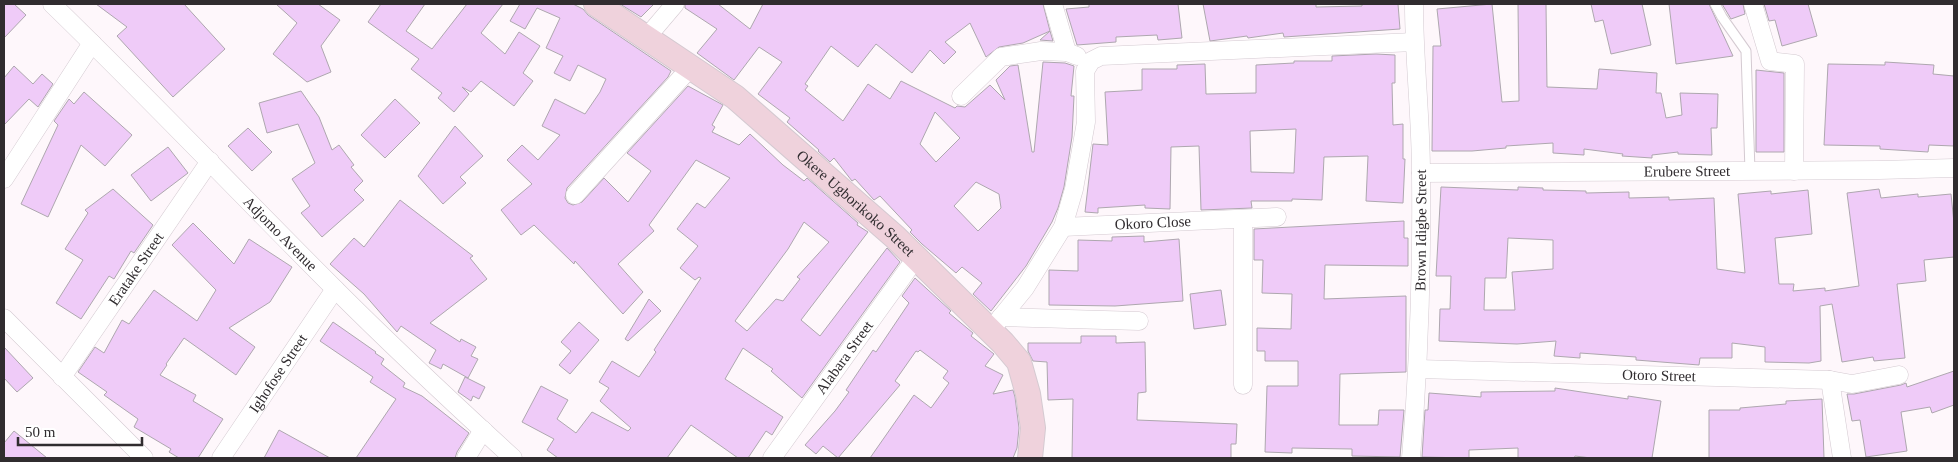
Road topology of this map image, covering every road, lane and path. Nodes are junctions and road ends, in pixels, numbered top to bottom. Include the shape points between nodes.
1 (52, 4) edge
2 (596, 4) edge
3 (675, 4) edge
4 (1053, 4) edge
5 (1414, 4) edge
6 (1715, 4) edge
7 (1753, 4) edge
8 (647, 37) junction
9 (1414, 42) junction
10 (92, 43) junction
11 (1067, 52) junction
12 (1091, 61) junction
13 (691, 67) junction
14 (961, 96) dead end
15 (210, 161) junction
16 (1954, 168) edge
17 (1750, 171) junction
18 (1794, 171) junction
19 (1421, 173) junction
20 (4, 179) edge
21 (575, 195) dead end
22 (1277, 217) dead end
23 (1243, 219) junction
24 (1063, 227) junction
25 (916, 258) junction
26 (335, 289) junction
27 (4, 318) edge
28 (1139, 321) dead end
29 (996, 324) junction
30 (1418, 369) junction
31 (1899, 375) dead end
32 (62, 377) junction
33 (1830, 380) junction
34 (1243, 385) dead end
35 (483, 430) junction
36 (144, 458) edge
37 (221, 458) edge
38 (466, 458) edge
39 (514, 458) edge
40 (772, 458) edge
41 (1030, 458) edge
42 (1411, 458) edge
43 (1842, 458) edge

1 - 10 street, Adjomo Avenue
2 - 8 street, Okere Ugborikoko Street
3 - 8 street
4 - 11 street
5 - 9 street, Brown Idigbe Street
6 - 17 lane via 1746,51
7 - 18 street via 1770,61 1794,64
8 - 13 street, Okere Ugborikoko Street
9 - 12 street via 1101,56
9 - 19 street, Brown Idigbe Street
10 - 15 street, Adjomo Avenue
10 - 20 street
11 - 12 street
11 - 14 street via 1041,51 1001,57
12 - 24 street via 1085,71 1086,122 1074,190
13 - 21 street
13 - 25 street, Okere Ugborikoko Street via 735,96
15 - 26 street, Adjomo Avenue
15 - 32 street, Eratake Street
16 - 18 street, Erubere Street
17 - 18 street, Erubere Street
17 - 19 street, Erubere Street
19 - 30 street, Brown Idigbe Street
22 - 23 street, Okoro Close
23 - 24 street, Okoro Close
23 - 34 street
24 - 29 street via 1025,288
25 - 29 street, Okere Ugborikoko Street
25 - 40 street, Alabara Street
26 - 35 street, Adjomo Avenue
26 - 37 street, Ighofose Street
27 - 32 street
28 - 29 street
29 - 41 street, Okere Ugborikoko Street via 1019,362 1028,394 1033,428
30 - 33 street, Otoro Street
30 - 42 street, Brown Idigbe Street
31 - 33 street, Otoro Street via 1852,384
32 - 36 street
33 - 43 street
35 - 38 street
35 - 39 street, Adjomo Avenue

